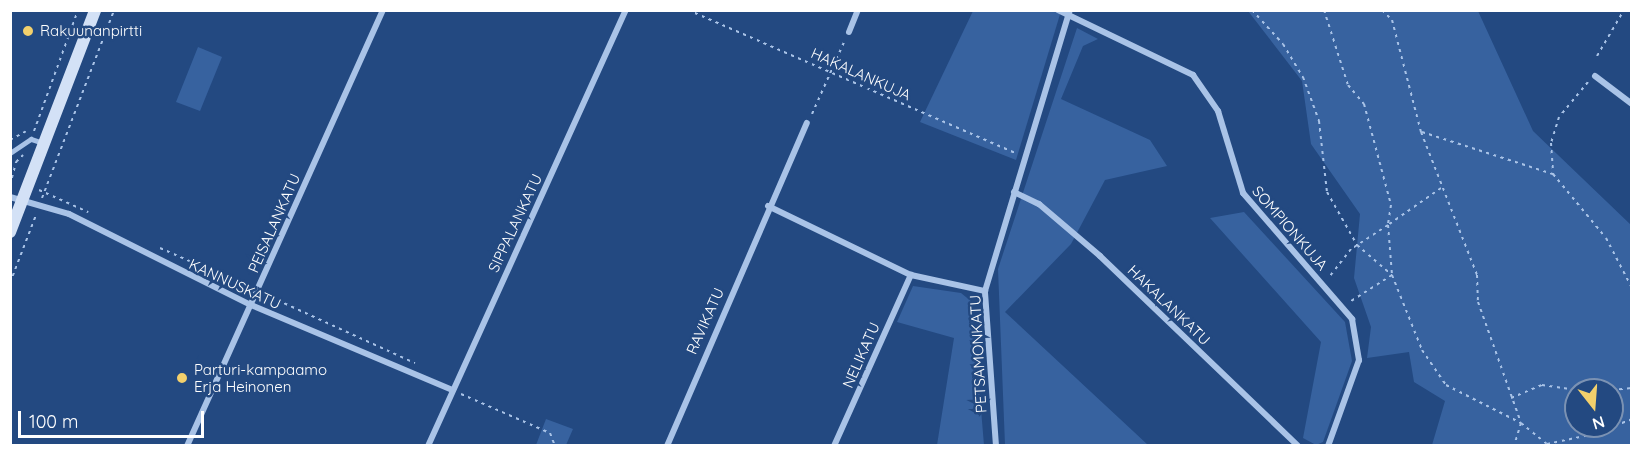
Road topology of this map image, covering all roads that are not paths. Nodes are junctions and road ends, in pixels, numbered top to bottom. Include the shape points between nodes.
1 (95, 10) edge
2 (383, 10) edge
3 (626, 10) edge
4 (858, 10) edge
5 (1058, 10) edge
6 (1069, 13) edge
7 (849, 32) road end
8 (1595, 76) road end
9 (1632, 104) edge
10 (807, 123) road end
11 (44, 143) junction
12 (10, 153) edge
13 (1014, 192) junction
14 (16, 198) edge
15 (768, 206) junction
16 (10, 232) edge
17 (911, 275) junction
18 (985, 291) junction
19 (251, 305) junction
20 (452, 390) junction
21 (188, 446) edge
22 (428, 446) edge
23 (667, 446) edge
24 (834, 446) edge
25 (996, 446) edge
26 (1298, 446) edge
27 (1328, 446) edge

1 - 11 street
2 - 19 street, PEISALANKATU
3 - 20 street, SIPPALANKATU
4 - 7 street
5 - 6 street, SOMPIONKUJA
6 - 13 street, PETSAMONKATU
6 - 27 street, SOMPIONKUJA via 1193,75 1218,111 1243,193 1352,319 1359,360
8 - 9 street
10 - 15 street, RAVIKATU
11 - 12 lane via 31,139
11 - 14 street via 28,185
13 - 18 street, PETSAMONKATU
13 - 26 street, HAKALANKATU via 1039,204 1100,256
14 - 16 street
14 - 19 street, KANNUSKATU via 40,203
15 - 17 street
15 - 23 street, RAVIKATU
17 - 18 street
17 - 24 street, NELIKATU
18 - 25 street, PETSAMONKATU
19 - 20 street, KANNUSKATU
19 - 21 street, PEISALANKATU
20 - 22 street, SIPPALANKATU

